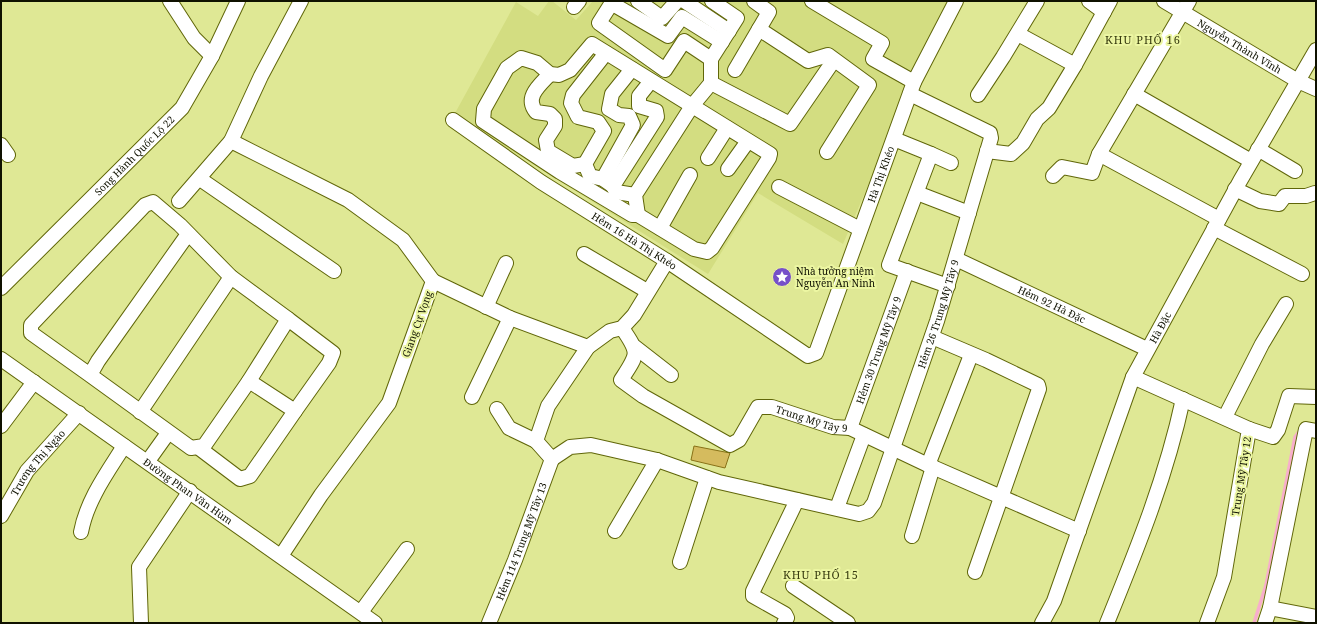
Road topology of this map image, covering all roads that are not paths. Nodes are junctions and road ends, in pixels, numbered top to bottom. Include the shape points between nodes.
1 (170, 1) edge
2 (238, 1) edge
3 (300, 1) edge
4 (638, 1) edge
5 (677, 1) edge
6 (684, 1) edge
7 (712, 1) edge
8 (754, 1) edge
9 (812, 1) edge
10 (956, 1) edge
11 (1037, 1) edge
12 (1089, 1) edge
13 (1164, 1) edge
14 (612, 2) edge
15 (1186, 6) edge
16 (1107, 7) edge
17 (759, 29) junction
18 (1018, 34) junction
19 (725, 36) junction
20 (1316, 50) edge
21 (606, 53) junction
22 (212, 56) junction
23 (711, 59) junction
24 (834, 60) junction
25 (1076, 65) junction
26 (632, 69) junction
27 (735, 70) dead end
28 (550, 74) junction
29 (1298, 80) junction
30 (651, 81) junction
31 (711, 83) junction
32 (912, 88) junction
33 (1316, 89) edge
34 (1134, 94) junction
35 (978, 95) dead end
36 (692, 106) junction
37 (453, 120) dead end
38 (727, 128) junction
39 (894, 139) junction
40 (231, 141) junction
41 (748, 141) junction
42 (1258, 149) junction
43 (987, 151) junction
44 (827, 152) dead end
45 (931, 154) junction
46 (1099, 154) junction
47 (708, 158) dead end
48 (1251, 161) junction
49 (950, 163) dead end
50 (585, 164) junction
51 (728, 169) dead end
52 (1295, 171) dead end
53 (690, 175) dead end
54 (1053, 176) dead end
55 (200, 179) junction
56 (608, 183) junction
57 (779, 187) dead end
58 (1235, 189) junction
59 (917, 193) junction
60 (1316, 193) edge
61 (635, 195) junction
62 (179, 201) dead end
63 (969, 213) junction
64 (638, 215) junction
65 (1217, 224) junction
66 (660, 228) junction
67 (860, 229) junction
68 (188, 234) junction
69 (584, 254) dead end
70 (956, 259) junction
71 (667, 261) junction
72 (506, 263) dead end
73 (334, 271) dead end
74 (907, 271) junction
75 (1302, 274) dead end
76 (231, 277) junction
77 (433, 281) junction
78 (948, 286) junction
79 (1, 288) edge
80 (647, 291) junction
81 (1286, 304) dead end
82 (486, 307) junction
83 (510, 318) junction
84 (288, 319) junction
85 (622, 328) junction
86 (932, 337) junction
87 (588, 347) junction
88 (635, 347) junction
89 (1148, 349) junction
90 (816, 353) joint
91 (971, 355) junction
92 (1, 358) edge
93 (90, 375) junction
94 (671, 375) dead end
95 (1133, 377) junction
96 (249, 381) junction
97 (34, 382) junction
98 (472, 397) dead end
99 (1316, 397) edge
100 (1183, 399) junction
101 (497, 410) dead end
102 (140, 412) junction
103 (295, 412) junction
104 (79, 413) junction
105 (1225, 418) junction
106 (1, 426) edge
107 (850, 428) junction
108 (1248, 428) junction
109 (1316, 431) edge
110 (168, 433) junction
111 (864, 435) junction
112 (536, 441) junction
113 (124, 446) junction
114 (199, 448) junction
115 (893, 448) junction
116 (552, 459) junction
117 (657, 460) junction
118 (148, 461) junction
119 (930, 466) junction
120 (707, 478) junction
121 (190, 491) junction
122 (1001, 497) junction
123 (797, 500) junction
124 (838, 508) junction
125 (1, 516) edge
126 (615, 531) dead end
127 (1079, 531) junction
128 (81, 532) dead end
129 (912, 536) dead end
130 (407, 549) dead end
131 (281, 556) junction
132 (680, 562) dead end
133 (976, 572) dead end
134 (793, 586) dead end
135 (1270, 608) junction
136 (361, 612) junction
137 (1316, 616) edge
138 (141, 623) edge
139 (375, 623) edge
140 (489, 623) edge
141 (784, 623) edge
142 (848, 623) edge
143 (1042, 623) edge
144 (1107, 623) edge
145 (1207, 623) edge
146 (1265, 623) edge

1 - 22 street via 194,38
2 - 22 street, Song Hành Quốc Lộ 22
3 - 40 street
4 - 5 street via 662,18
6 - 19 street
7 - 19 street via 736,18
8 - 17 street via 769,12
9 - 32 street via 882,43 873,59
10 - 32 street, Hà Thị Khéo
11 - 18 street
12 - 16 street
13 - 15 street, Nguyễn Thành Vĩnh
14 - 19 street via 668,36 682,17
14 - 23 street via 599,23 665,70 684,41
15 - 29 street, Nguyễn Thành Vĩnh
15 - 34 street
16 - 25 street
17 - 24 street via 808,62 828,55
17 - 27 street
18 - 25 street
18 - 35 street
19 - 23 street
20 - 29 street, Hà Đặc
21 - 26 street
21 - 28 street via 592,44 570,70
21 - 50 street via 573,95 571,103 578,117 598,122 604,131
22 - 79 street, Song Hành Quốc Lộ 22 via 182,108
23 - 31 street
24 - 31 street via 790,124
24 - 44 street via 869,85
25 - 43 street via 1049,108 1037,119 1022,143 1011,154
26 - 30 street
26 - 56 street via 612,94 609,110 629,116 633,125
28 - 50 street via 532,94 532,107 536,112 550,114 555,119 555,126 546,140 548,152 574,166
28 - 64 street via 537,63 522,58 507,68 484,109 483,121 560,172 632,215
29 - 33 street, Nguyễn Thành Vĩnh
29 - 42 street, Hà Đặc
30 - 36 street
30 - 56 street via 639,96 639,106 656,111 657,117
31 - 36 street
32 - 39 street, Hà Thị Khéo
32 - 43 street, Hẻm 26 Trung Mỹ Tây 9 via 990,133
34 - 46 street
34 - 48 street
36 - 38 street
36 - 61 street
37 - 71 street, Hẻm 16 Hà Thị Khéo via 541,182
38 - 41 street
38 - 47 street
39 - 45 street
39 - 67 street, Hà Thị Khéo
40 - 55 street
40 - 77 street, Giang Cự Vọng via 348,200 403,240
41 - 51 street
41 - 66 street via 770,154 769,158 712,248 707,252 694,249
42 - 48 street, Hà Đặc
42 - 52 street
43 - 63 street, Hẻm 26 Trung Mỹ Tây 9
45 - 49 street
45 - 59 street
46 - 54 street via 1092,173 1062,167
46 - 65 street
48 - 58 street, Hà Đặc
50 - 56 street via 590,176
53 - 66 street
55 - 62 street
55 - 73 street
56 - 61 street via 616,192
57 - 67 street
58 - 60 street via 1260,201 1279,204 1285,196 1306,196
58 - 65 street, Hà Đặc
59 - 63 street
59 - 74 street via 889,265
61 - 64 street
63 - 70 street, Hẻm 26 Trung Mỹ Tây 9
64 - 66 street
65 - 75 street
65 - 89 street, Hà Đặc
67 - 90 street, Hà Thị Khéo
68 - 76 street
68 - 93 street
68 - 93 street via 157,204 150,202 30,325 31,333
69 - 80 street
70 - 78 street, Hẻm 26 Trung Mỹ Tây 9
70 - 89 street, Hẻm 92 Hà Đặc
71 - 80 street
71 - 90 street, Hẻm 16 Hà Thị Khéo via 799,352 808,356
72 - 82 street
74 - 78 street
74 - 107 street, Hẻm 30 Trung Mỹ Tây 9
76 - 84 street
76 - 102 street
77 - 82 street
77 - 131 street, Giang Cự Vọng via 390,403 321,495
78 - 86 street, Hẻm 26 Trung Mỹ Tây 9
80 - 85 street via 634,315
81 - 105 street via 1262,344
82 - 83 street
83 - 87 street
83 - 98 street
84 - 96 street
84 - 103 street via 333,353 329,363
85 - 87 street via 610,331
85 - 88 street
86 - 91 street
86 - 115 street, Hẻm 26 Trung Mỹ Tây 9
87 - 112 street via 548,406
88 - 94 street
88 - 107 street, Trung Mỹ Tây 9 via 635,359 621,380 643,396 730,444 739,440 758,407 772,407 833,427
89 - 95 street, Hà Đặc
91 - 119 street
91 - 122 street via 1038,385 1039,389
92 - 97 street, Đường Phan Văn Hùm
93 - 102 street
95 - 100 street, Trung Mỹ Tây 12
95 - 127 street, Hà Đặc
96 - 103 street
96 - 114 street via 204,446
97 - 104 street, Đường Phan Văn Hùm
97 - 106 street
99 - 108 street via 1289,396 1278,430 1273,437
100 - 105 street, Trung Mỹ Tây 12
100 - 144 street via 1174,440 1140,542
101 - 112 street via 509,428
102 - 110 street
103 - 114 street via 250,476 240,479
104 - 113 street, Đường Phan Văn Hùm
104 - 125 street, Trương Thị Ngào via 27,471
105 - 108 street, Trung Mỹ Tây 12
107 - 111 street, Trung Mỹ Tây 9
108 - 145 street, Trung Mỹ Tây 12 via 1224,577
109 - 135 street via 1306,429
110 - 114 street via 191,448
110 - 118 street
111 - 115 street, Trung Mỹ Tây 9
111 - 124 street
112 - 116 street
113 - 118 street, Đường Phan Văn Hùm
113 - 128 street via 94,496
115 - 119 street, Trung Mỹ Tây 9
115 - 124 street, Hẻm 26 Trung Mỹ Tây 9 via 874,503 868,511 859,514
116 - 117 street, Hẻm 26 Trung Mỹ Tây 9 via 570,447 591,445
116 - 140 street, Hẻm 114 Trung Mỹ Tây 13
117 - 120 street, Hẻm 26 Trung Mỹ Tây 9
117 - 126 street
118 - 121 street, Đường Phan Văn Hùm
119 - 122 street, Trung Mỹ Tây 9
119 - 129 street
120 - 123 street, Hẻm 26 Trung Mỹ Tây 9
120 - 132 street
121 - 131 street, Đường Phan Văn Hùm
121 - 138 street via 139,568
122 - 127 street, Trung Mỹ Tây 9
122 - 133 street
123 - 124 street, Hẻm 26 Trung Mỹ Tây 9
123 - 141 street via 753,591 753,596 758,600 785,614 787,618
127 - 143 street, Hà Đặc via 1054,601
130 - 136 street
131 - 136 street, Đường Phan Văn Hùm
134 - 142 street
135 - 137 street
135 - 146 street
136 - 139 street, Đường Phan Văn Hùm

